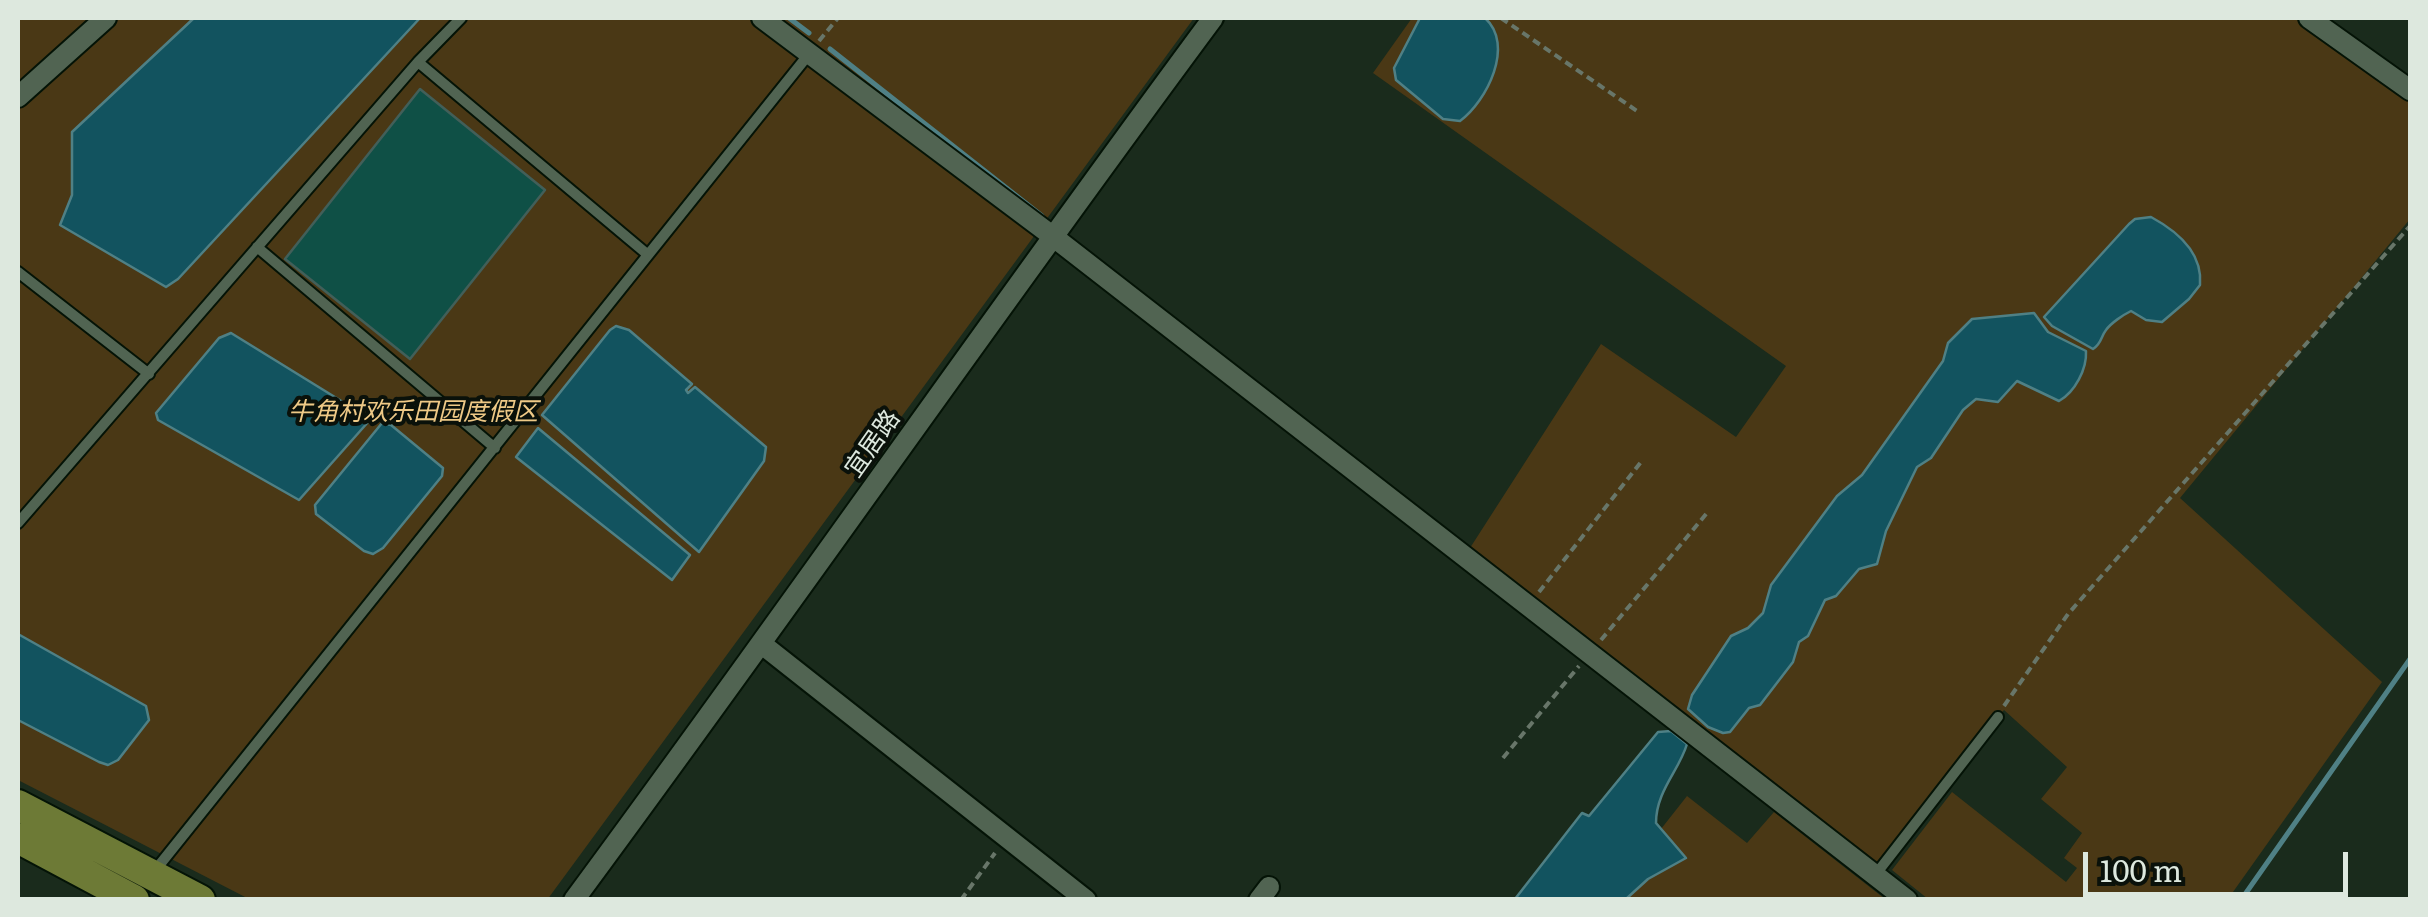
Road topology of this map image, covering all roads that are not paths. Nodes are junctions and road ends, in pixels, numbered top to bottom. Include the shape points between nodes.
1 (106, 18) edge
2 (461, 18) edge
3 (762, 18) edge
4 (1213, 18) edge
5 (2310, 18) edge
6 (809, 54) junction
7 (418, 62) junction
8 (2410, 90) edge
9 (18, 97) edge
10 (1051, 236) junction
11 (256, 246) junction
12 (647, 254) junction
13 (18, 272) edge
14 (149, 374) junction
15 (495, 448) junction
16 (18, 523) edge
17 (763, 645) junction
18 (1998, 717) road end
19 (18, 804) edge
20 (18, 838) edge
21 (1876, 874) junction
22 (142, 887) edge
23 (200, 900) edge
24 (574, 900) edge
25 (1086, 900) edge
26 (1907, 900) edge

1 - 9 street
2 - 7 lane
3 - 6 street
4 - 10 street, 宜居路
5 - 8 street
6 - 10 street
6 - 12 lane
7 - 11 lane
7 - 12 lane
10 - 17 street, 宜居路
10 - 21 street
11 - 14 lane
11 - 15 lane
12 - 15 lane
13 - 14 lane
14 - 16 lane
15 - 22 lane
17 - 24 street, 宜居路
17 - 25 street
18 - 21 lane
19 - 22 main road
20 - 22 main road
21 - 26 street
22 - 23 main road

